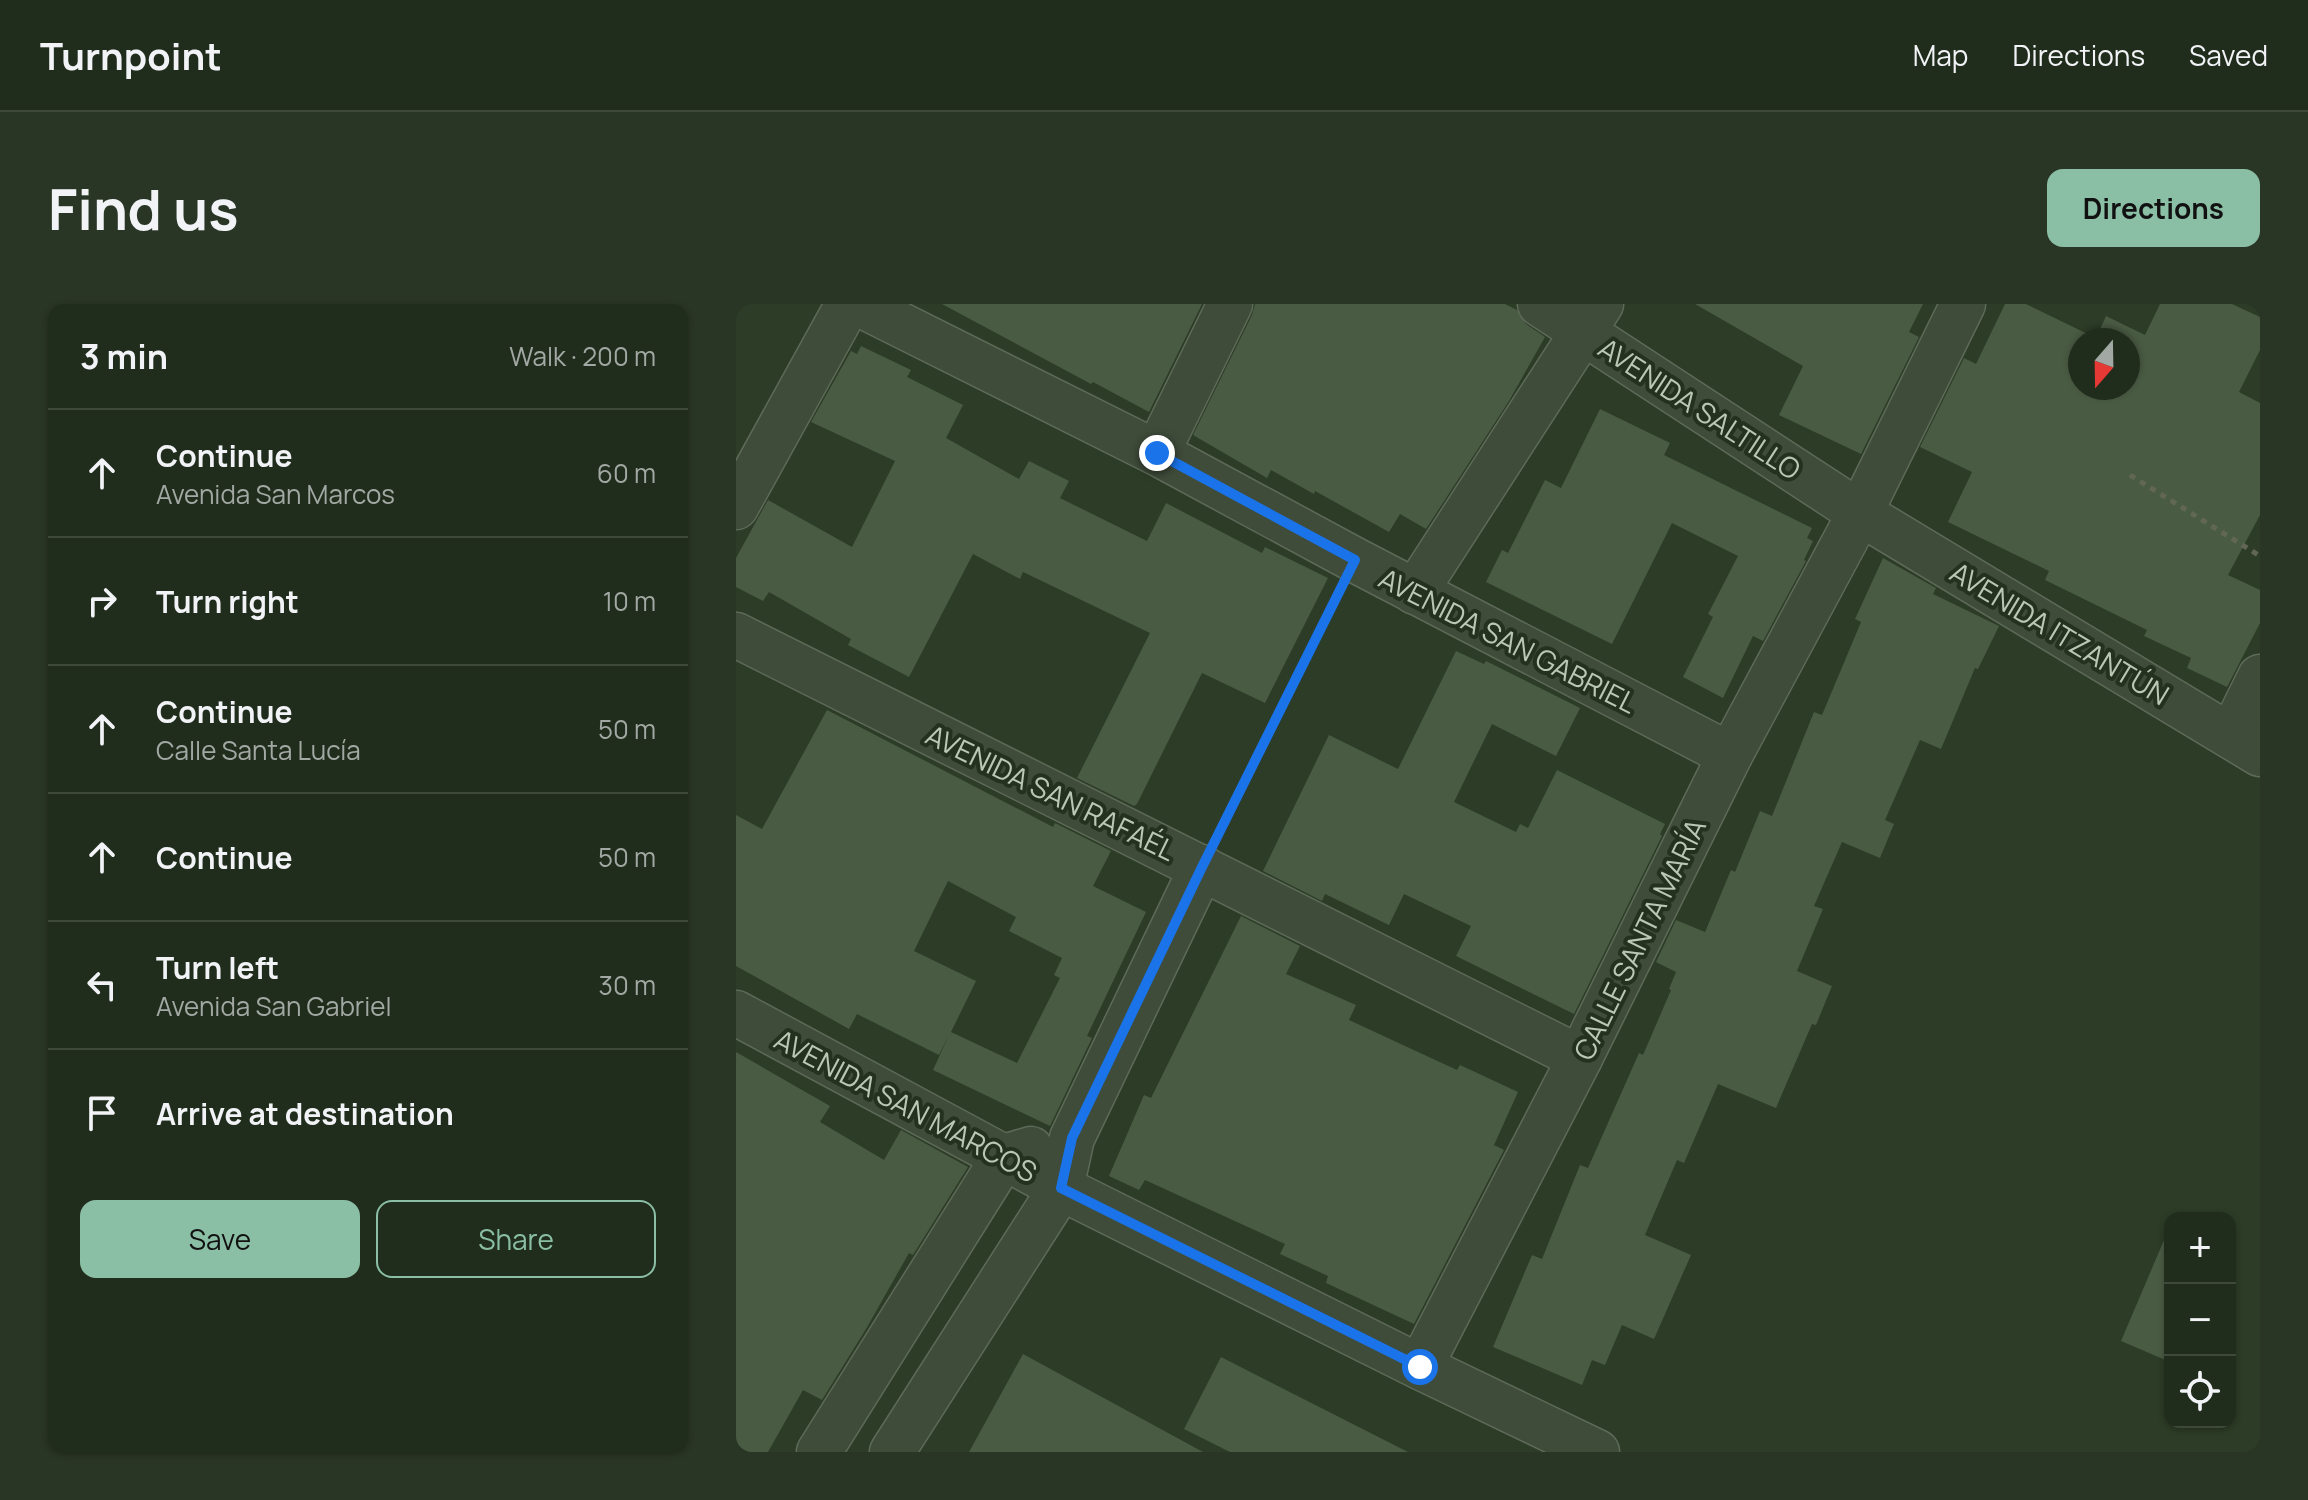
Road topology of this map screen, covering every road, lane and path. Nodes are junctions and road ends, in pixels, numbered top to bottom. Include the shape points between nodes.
1 (848, 304) edge
2 (859, 304) edge
3 (1230, 304) edge
4 (1540, 304) edge
5 (1963, 304) edge
6 (1592, 318) edge
7 (1157, 453) junction
8 (2130, 475) dead end
9 (736, 507) edge
10 (1860, 513) junction
11 (2260, 556) edge
12 (1355, 560) junction
13 (1415, 592) junction
14 (736, 635) edge
15 (2260, 677) edge
16 (2246, 745) edge
17 (1730, 755) junction
18 (1202, 867) junction
19 (736, 1013) edge
20 (1580, 1058) junction
21 (1072, 1138) junction
22 (1004, 1157) junction
23 (1061, 1188) junction
24 (1420, 1367) junction
25 (819, 1452) edge
26 (892, 1452) edge
27 (1597, 1452) edge

1 - 9 street
2 - 7 street, AVENIDA SAN GABRIEL
3 - 7 street
4 - 6 street, AVENIDA SALTILLO
5 - 10 street, CALLE SANTA MARÍA
6 - 10 street, AVENIDA SALTILLO
6 - 13 street
7 - 12 street, AVENIDA SAN GABRIEL
8 - 11 path
10 - 16 street, AVENIDA ITZANTÚN
10 - 17 street, CALLE SANTA MARÍA
12 - 13 street, AVENIDA SAN GABRIEL
12 - 18 path
13 - 17 street, AVENIDA SAN GABRIEL
14 - 18 street, AVENIDA SAN RAFAÉL
15 - 16 street
17 - 20 street, CALLE SANTA MARÍA
18 - 20 street, AVENIDA SAN RAFAÉL
18 - 21 street
19 - 22 street, AVENIDA SAN MARCOS
20 - 24 street, CALLE SANTA MARÍA
21 - 22 street
21 - 23 street
22 - 23 street, AVENIDA SAN MARCOS
22 - 25 street
23 - 24 street, AVENIDA SAN MARCOS
23 - 26 street
24 - 27 street, AVENIDA SAN MARCOS

